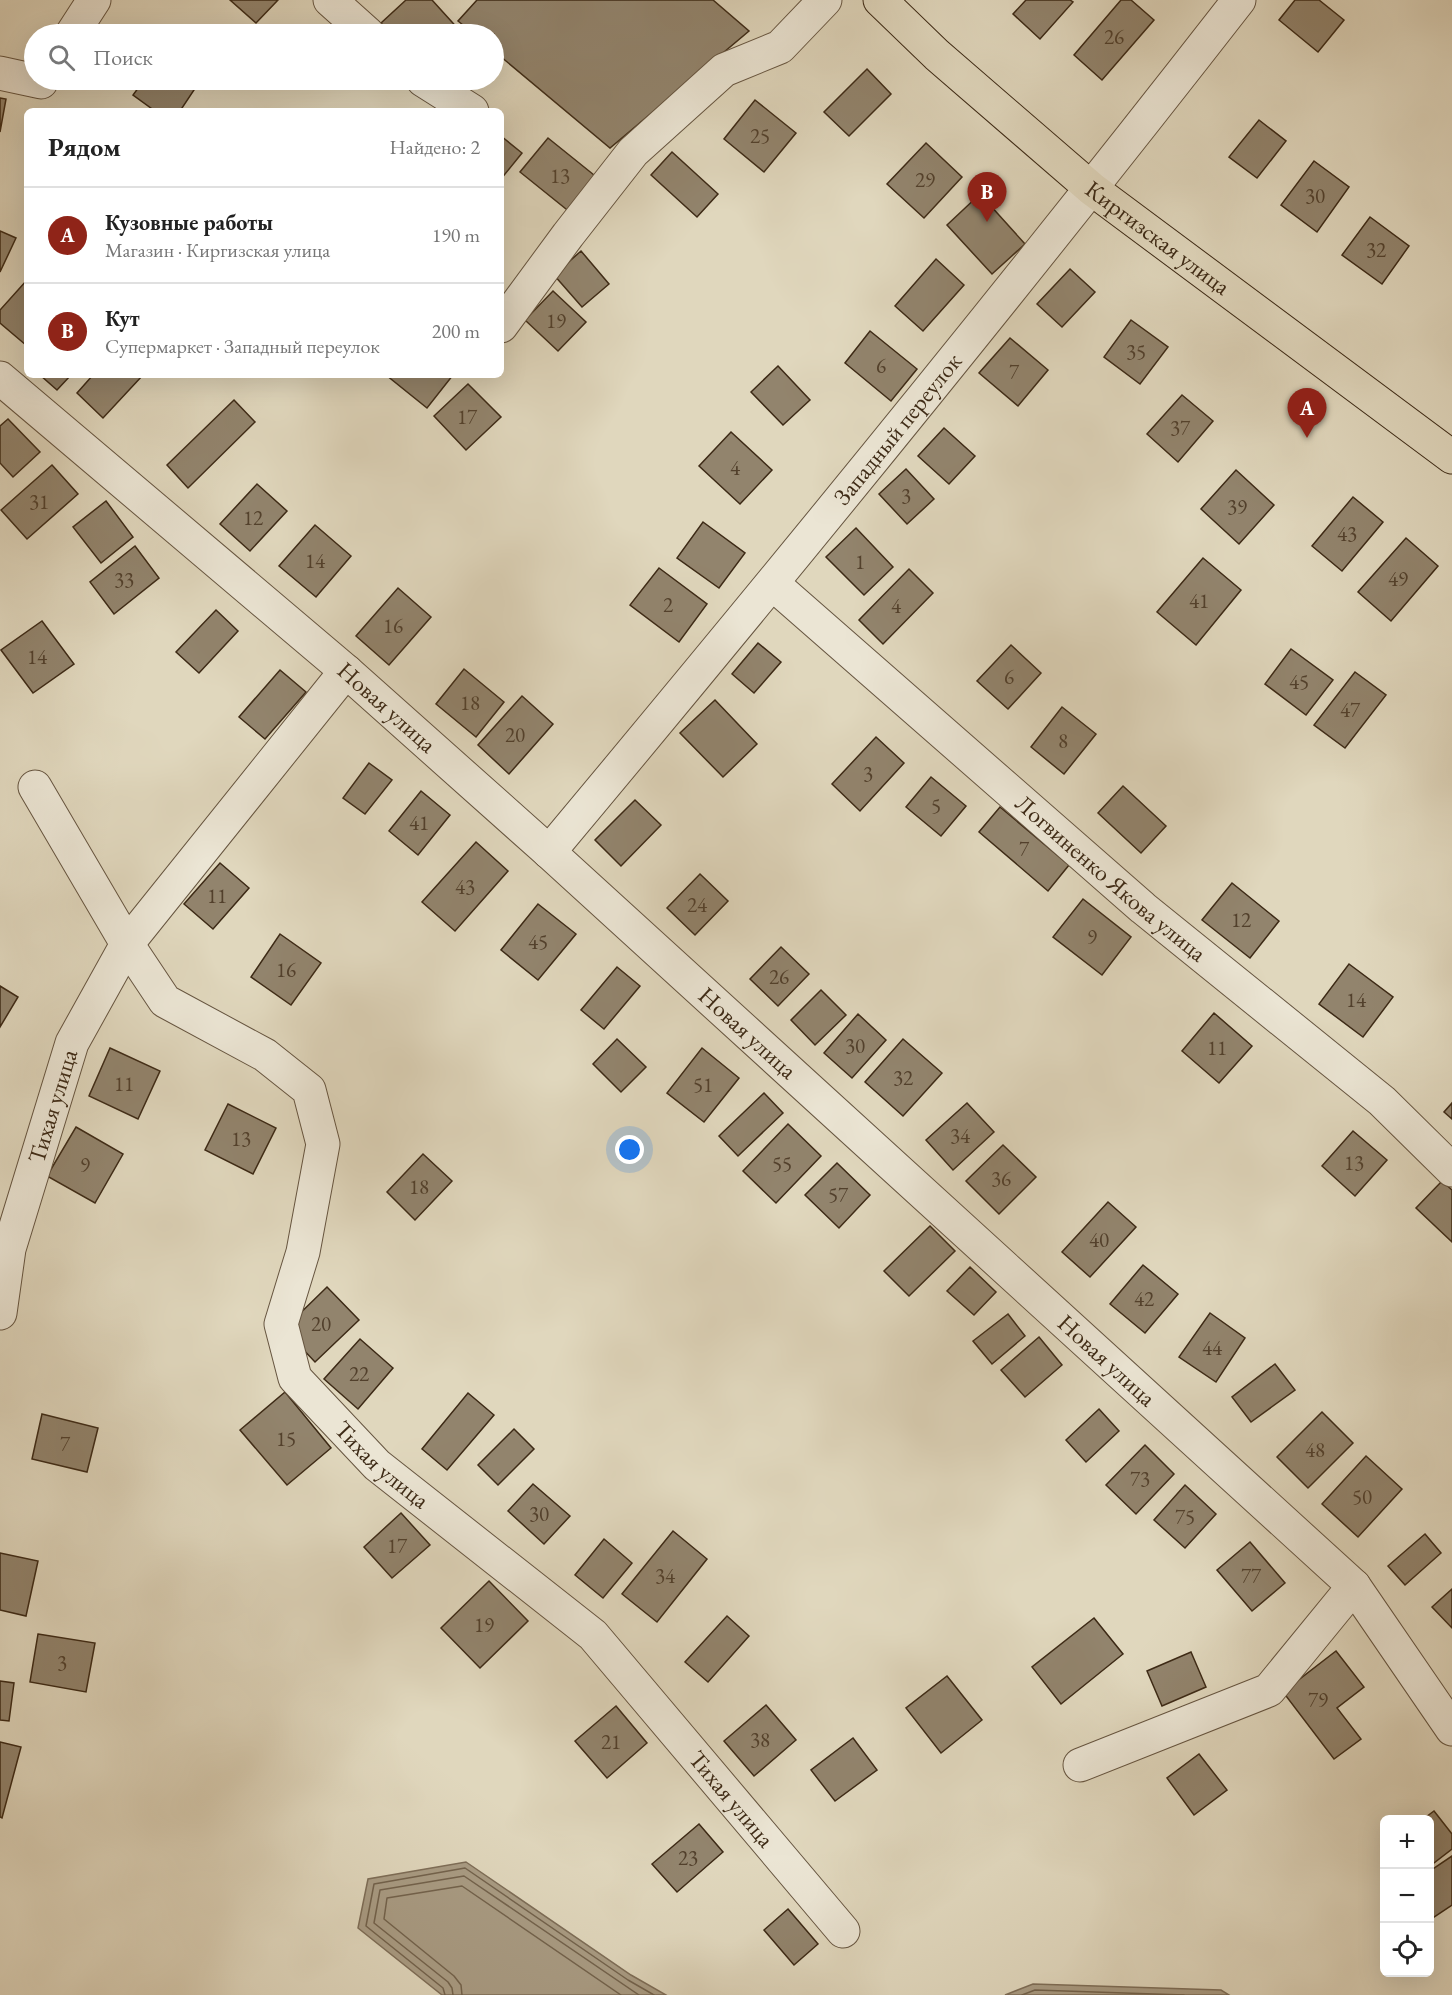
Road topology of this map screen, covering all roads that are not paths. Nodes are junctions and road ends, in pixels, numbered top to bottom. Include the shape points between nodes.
1 (94, 0) edge
2 (330, 0) edge
3 (825, 0) edge
4 (880, 0) edge
5 (1239, 0) edge
6 (78, 24) edge
7 (358, 24) edge
8 (0, 73) edge
9 (24, 78) edge
10 (439, 90) edge
11 (467, 108) edge
12 (1092, 189) junction
13 (504, 322) edge
14 (0, 378) edge
15 (1452, 457) edge
16 (773, 584) junction
17 (346, 671) junction
18 (35, 787) dead end
19 (549, 852) junction
20 (127, 944) junction
21 (1452, 1170) edge
22 (0, 1313) edge
23 (1354, 1586) junction
24 (1452, 1729) edge
25 (1080, 1765) dead end
26 (843, 1931) dead end

1 - 6 street
2 - 7 street
3 - 13 street via 780,47 724,70 633,153
4 - 12 main road, Киргизская улица via 937,55
5 - 12 street, Западный переулок
8 - 9 street
10 - 11 street
12 - 15 main road, Киргизская улица
12 - 16 street, Западный переулок
14 - 17 street, Новая улица
16 - 19 street, Западный переулок
16 - 21 street, Логвиненко Якова улица via 1143,908 1382,1101
17 - 19 street, Новая улица
17 - 20 street, Тихая улица
18 - 20 street, Тихая улица
19 - 23 street, Новая улица
20 - 22 street, Тихая улица via 72,1043 9,1249
20 - 26 street, Тихая улица via 165,1001 266,1055 309,1090 323,1144 303,1252 280,1324 295,1378 377,1465 593,1635
23 - 24 street, Новая улица
23 - 25 street via 1269,1690

